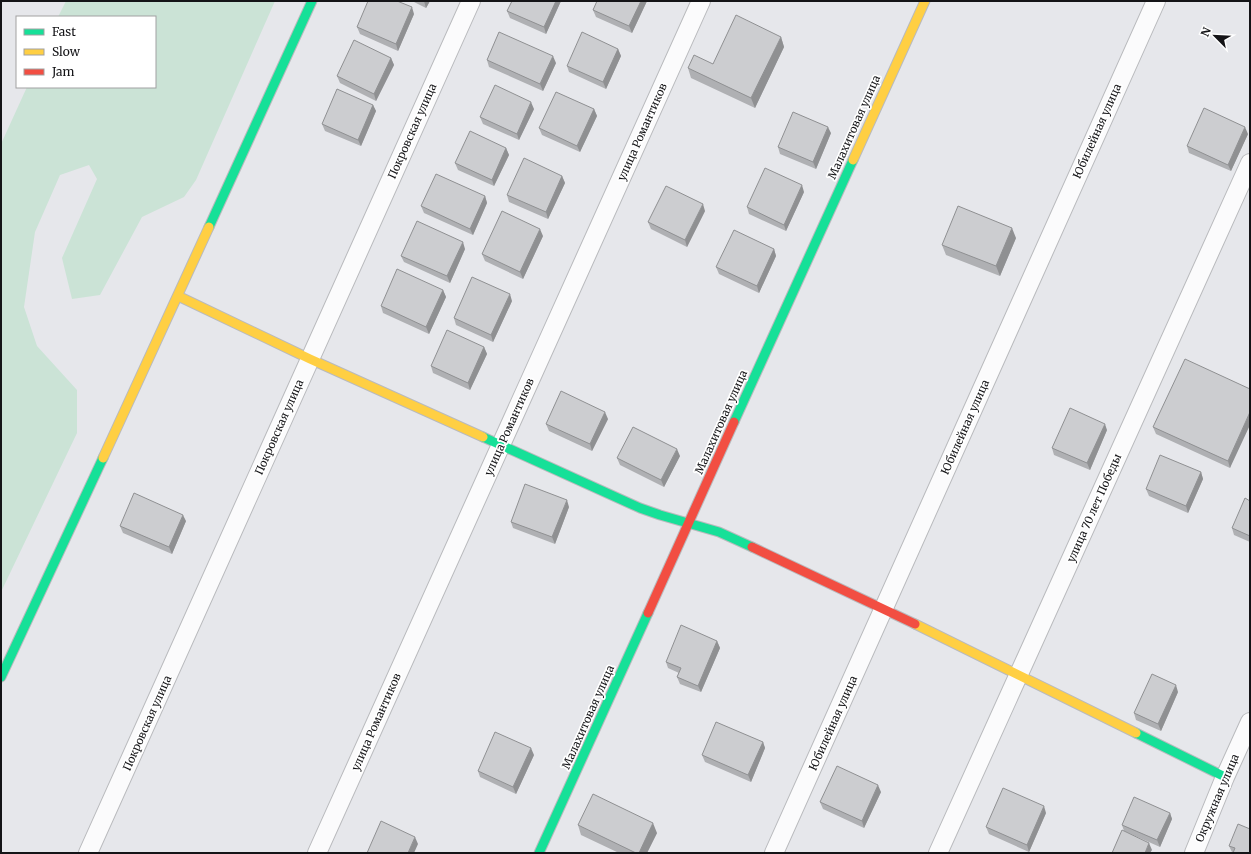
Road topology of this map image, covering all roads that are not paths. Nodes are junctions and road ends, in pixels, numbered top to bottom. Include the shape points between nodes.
1 (312, 1) edge
2 (471, 1) edge
3 (701, 1) edge
4 (924, 1) edge
5 (1156, 1) edge
6 (1250, 163) edge
7 (178, 296) junction
8 (310, 359) junction
9 (501, 445) junction
10 (689, 523) junction
11 (884, 609) junction
12 (1018, 675) junction
13 (1, 677) edge
14 (1250, 722) edge
15 (1225, 777) junction
16 (88, 853) edge
17 (317, 853) edge
18 (539, 853) edge
19 (774, 853) edge
20 (938, 853) edge
21 (1194, 853) edge

1 - 7 street
2 - 8 street, Покровская улица
3 - 9 street, улица Романтиков
4 - 10 street, Малахитовая улица
5 - 11 street, Юбилейная улица
6 - 12 street, улица 70 лет Победы
7 - 8 street
7 - 13 street
8 - 9 street
8 - 16 street, Покровская улица
9 - 10 street via 640,508 662,517
9 - 17 street, улица Романтиков
10 - 11 street via 719,532
10 - 18 street, Малахитовая улица
11 - 12 street
11 - 19 street, Юбилейная улица
12 - 15 street
12 - 20 street, улица 70 лет Победы
14 - 15 street, Окружная улица
15 - 21 street, Окружная улица

